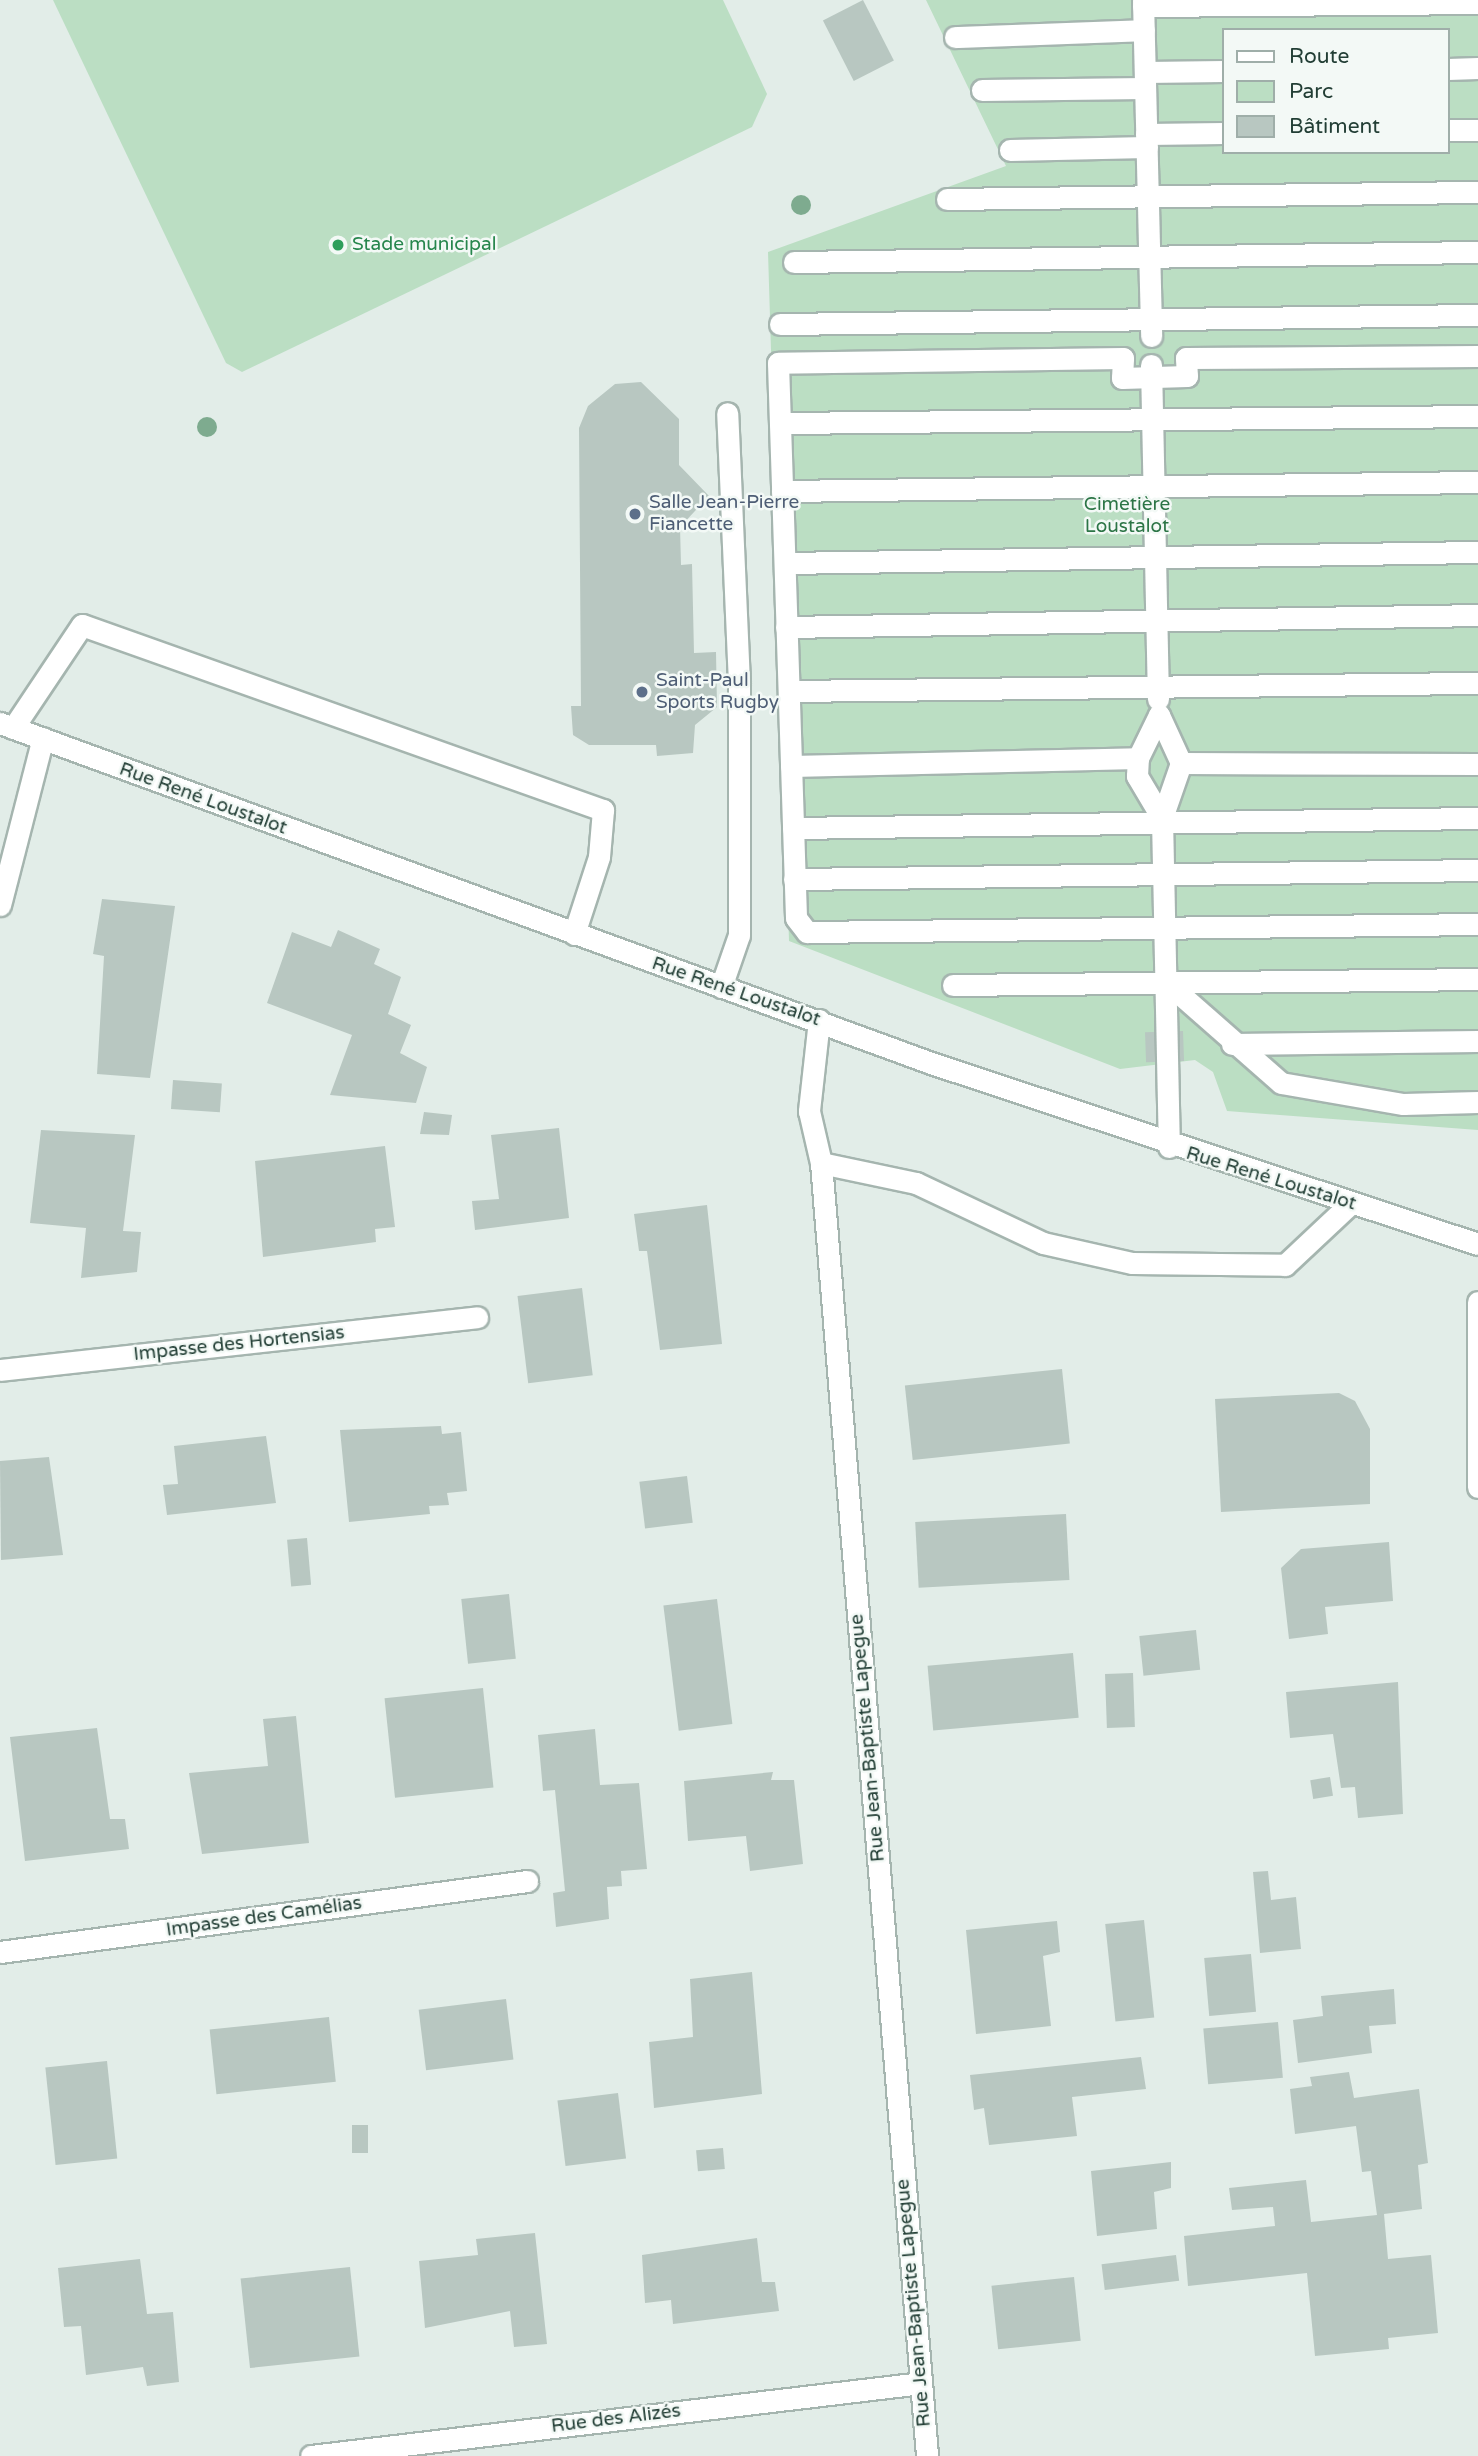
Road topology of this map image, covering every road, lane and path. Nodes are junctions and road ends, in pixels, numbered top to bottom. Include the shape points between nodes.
1 (1143, 3) edge
2 (1478, 4) edge
3 (1144, 30) junction
4 (955, 37) dead end
5 (1478, 68) edge
6 (1450, 69) edge
7 (1222, 71) edge
8 (1145, 80) junction
9 (982, 90) dead end
10 (1450, 130) edge
11 (1478, 130) edge
12 (1222, 133) edge
13 (1146, 140) junction
14 (1010, 150) dead end
15 (1478, 192) edge
16 (1148, 197) junction
17 (947, 199) dead end
18 (1478, 252) edge
19 (1149, 257) junction
20 (794, 262) dead end
21 (1478, 315) edge
22 (780, 324) dead end
23 (1151, 328) junction
24 (1478, 356) edge
25 (1152, 371) junction
26 (727, 413) dead end
27 (1478, 416) edge
28 (1152, 419) junction
29 (780, 424) junction
30 (1478, 482) edge
31 (1154, 486) junction
32 (782, 491) junction
33 (1478, 552) edge
34 (1155, 558) junction
35 (785, 562) junction
36 (1478, 615) edge
37 (1156, 621) junction
38 (786, 627) junction
39 (1478, 683) edge
40 (1158, 687) junction
41 (789, 691) junction
42 (1159, 715) junction
43 (6, 725) edge
44 (43, 738) junction
45 (1138, 758) junction
46 (1181, 763) junction
47 (1478, 764) edge
48 (791, 766) junction
49 (1478, 818) edge
50 (1162, 820) junction
51 (793, 828) junction
52 (1478, 870) edge
53 (1163, 874) junction
54 (794, 879) junction
55 (0, 905) edge
56 (1478, 924) edge
57 (1164, 928) junction
58 (574, 934) junction
59 (1478, 979) edge
60 (1165, 981) junction
61 (953, 985) dead end
62 (721, 987) junction
63 (819, 1020) junction
64 (1478, 1041) edge
65 (1232, 1044) junction
66 (1478, 1102) edge
67 (1169, 1147) junction
68 (821, 1163) junction
69 (1351, 1203) junction
70 (1478, 1244) edge
71 (1478, 1301) edge
72 (477, 1317) dead end
73 (0, 1370) edge
74 (1478, 1487) edge
75 (527, 1881) dead end
76 (0, 1952) edge
77 (921, 2383) junction
78 (311, 2456) edge
79 (926, 2456) edge

1 - 2 street
1 - 3 street
3 - 4 street
3 - 8 street
5 - 6 street
7 - 8 street
8 - 9 street
8 - 13 street
10 - 11 street
12 - 13 street
13 - 14 street
13 - 16 street
15 - 16 street
16 - 17 street
16 - 19 street
18 - 19 street
19 - 20 street
19 - 23 street
21 - 23 street
22 - 23 street
24 - 25 street via 1186,358 1187,376
25 - 28 street
25 - 29 street via 1122,378 1122,358 778,363
26 - 62 street via 739,683 738,934
27 - 28 street
28 - 29 street
28 - 31 street
29 - 32 street
30 - 31 street
31 - 32 street
31 - 34 street
32 - 35 street
33 - 34 street
34 - 35 street
34 - 37 street
35 - 38 street
36 - 37 street
37 - 38 street
37 - 40 street
38 - 41 street
39 - 40 street
40 - 41 street
40 - 42 street
41 - 48 street
42 - 45 street
42 - 46 street
43 - 44 street, Rue René Loustalot
43 - 58 street via 82,625 603,810 599,857
44 - 55 street
44 - 58 street, Rue René Loustalot
45 - 48 street
45 - 50 street via 1137,776
46 - 47 street
46 - 50 street
48 - 51 street
49 - 50 street
50 - 51 street
50 - 53 street
51 - 54 street
52 - 53 street
53 - 54 street
53 - 57 street
54 - 57 street via 796,918 807,932
56 - 57 street
57 - 60 street
58 - 62 street, Rue René Loustalot
59 - 60 street
60 - 61 street
60 - 65 street
60 - 67 street
62 - 63 street, Rue René Loustalot
63 - 67 street, Rue René Loustalot
63 - 68 street, Rue Jean-Baptiste Lapegue via 809,1111
64 - 65 street
65 - 66 street via 1281,1083 1403,1104
67 - 69 street, Rue René Loustalot
68 - 69 street via 916,1182 1043,1243 1132,1263 1285,1265
68 - 77 street, Rue Jean-Baptiste Lapegue
69 - 70 street, Rue René Loustalot
71 - 74 street
72 - 73 street, Impasse des Hortensias
75 - 76 street, Impasse des Camélias
77 - 78 street, Rue des Alizés
77 - 79 street, Rue Jean-Baptiste Lapegue

